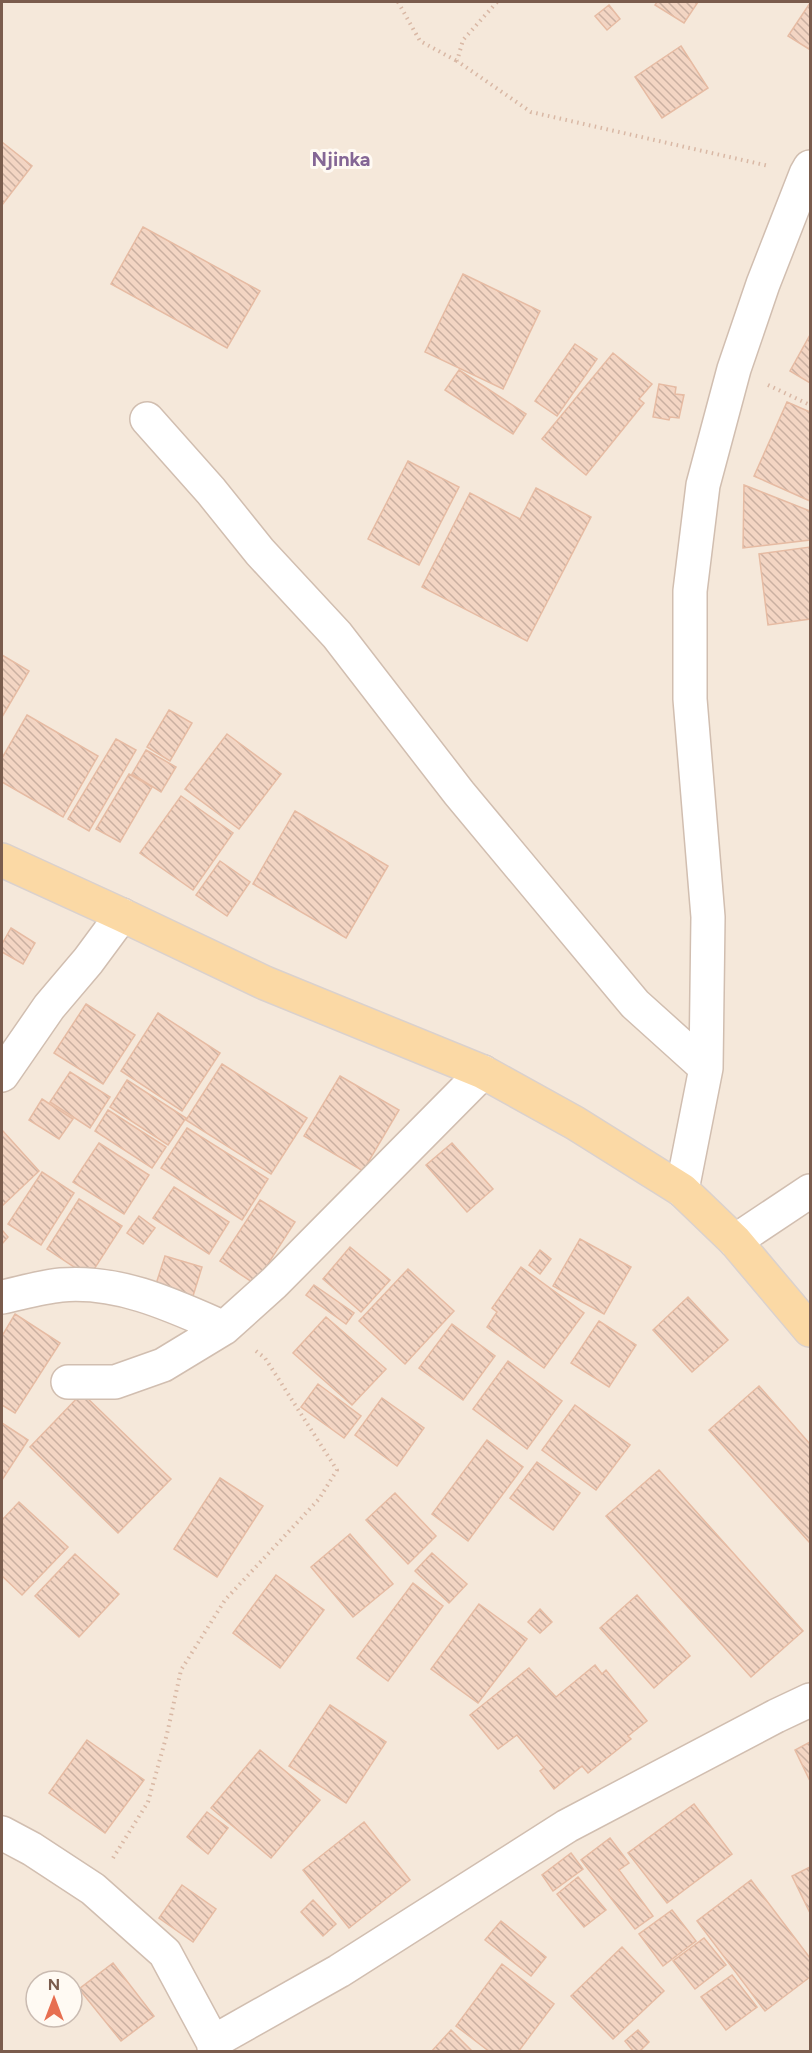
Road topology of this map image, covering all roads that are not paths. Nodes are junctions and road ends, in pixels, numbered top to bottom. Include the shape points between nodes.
1 (808, 170) edge
2 (147, 419) dead end
3 (2, 860) edge
4 (122, 915) junction
5 (706, 1068) junction
6 (483, 1072) junction
7 (2, 1075) edge
8 (682, 1190) junction
9 (810, 1191) edge
10 (735, 1241) junction
11 (2, 1297) edge
12 (224, 1328) junction
13 (810, 1330) edge
14 (68, 1382) dead end
15 (810, 1700) edge
16 (2, 1833) edge
17 (214, 2047) edge

1 - 5 street via 734,369 704,485 690,591 690,699 708,917
2 - 5 street via 337,635 459,793 635,1004
3 - 4 main road
4 - 6 main road via 265,983
4 - 7 street via 49,1007
5 - 8 street
6 - 8 main road via 576,1123
6 - 12 street via 274,1283
8 - 10 main road
9 - 10 street
10 - 13 main road
11 - 12 street via 61,1285 113,1286 164,1302
12 - 14 street via 162,1365 115,1382
15 - 17 street via 567,1826
16 - 17 street via 93,1889 165,1953

